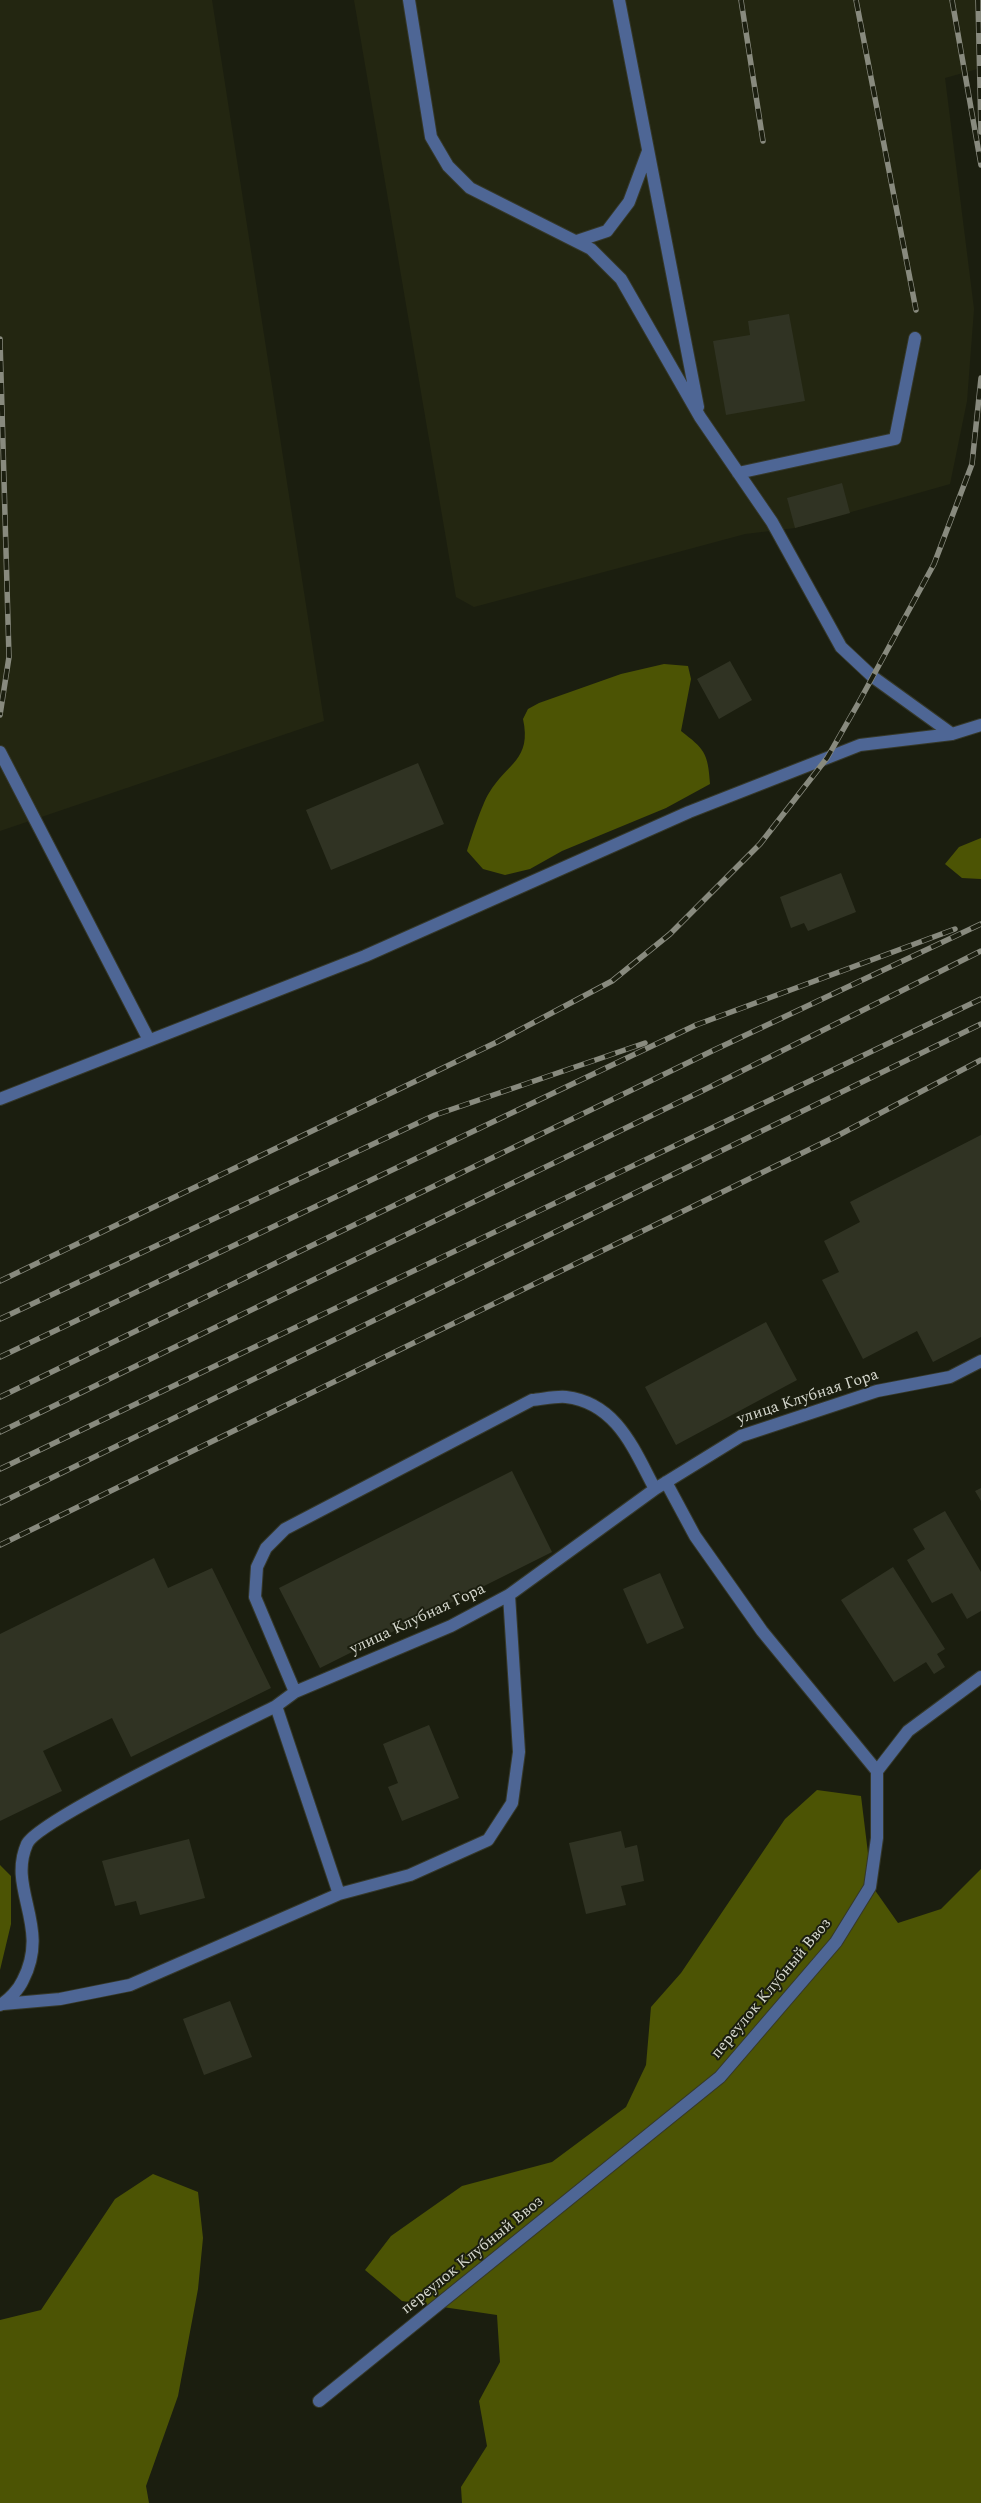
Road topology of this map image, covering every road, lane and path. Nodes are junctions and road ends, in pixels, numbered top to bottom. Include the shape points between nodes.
1 (409, 0) edge
2 (619, 0) edge
3 (648, 151) junction
4 (577, 241) junction
5 (915, 338) dead end
6 (700, 417) junction
7 (738, 473) junction
8 (981, 725) edge
9 (952, 734) junction
10 (0, 752) edge
11 (150, 1040) junction
12 (0, 1099) edge
13 (981, 1361) edge
14 (666, 1482) junction
15 (655, 1490) junction
16 (509, 1595) junction
17 (981, 1678) edge
18 (295, 1692) junction
19 (276, 1706) junction
20 (877, 1771) junction
21 (339, 1894) junction
22 (1, 2004) edge
23 (319, 2401) dead end

1 - 4 street via 431,137 448,166 470,188
2 - 3 street
3 - 4 street via 629,202 607,232
3 - 6 street
4 - 6 street via 591,249 621,279
5 - 7 street via 895,439
6 - 7 street
7 - 9 street via 772,522 841,647 873,677
8 - 9 street
9 - 11 street via 860,746 843,752 689,812 365,956
10 - 11 street
11 - 12 street
13 - 14 street, улица Клубная Гора via 950,1376 878,1391 741,1436
14 - 15 street, улица Клубная Гора
14 - 20 street via 696,1536 762,1631
15 - 16 street, улица Клубная Гора
15 - 18 street via 622,1427 591,1402 565,1397 532,1400 284,1529 266,1548 257,1567 255,1597
16 - 18 street, улица Клубная Гора via 451,1626
16 - 21 street via 520,1752 512,1803 488,1840 410,1875
17 - 20 street via 908,1731
18 - 19 street, улица Клубная Гора
19 - 21 street
19 - 22 street, улица Клубная Гора via 95,1798 28,1841 20,1868 34,1928 34,1951 20,1986
20 - 23 street, переулок Клубный Ввоз via 877,1838 870,1887 836,1942 720,2077
21 - 22 street via 130,1985 60,1998

